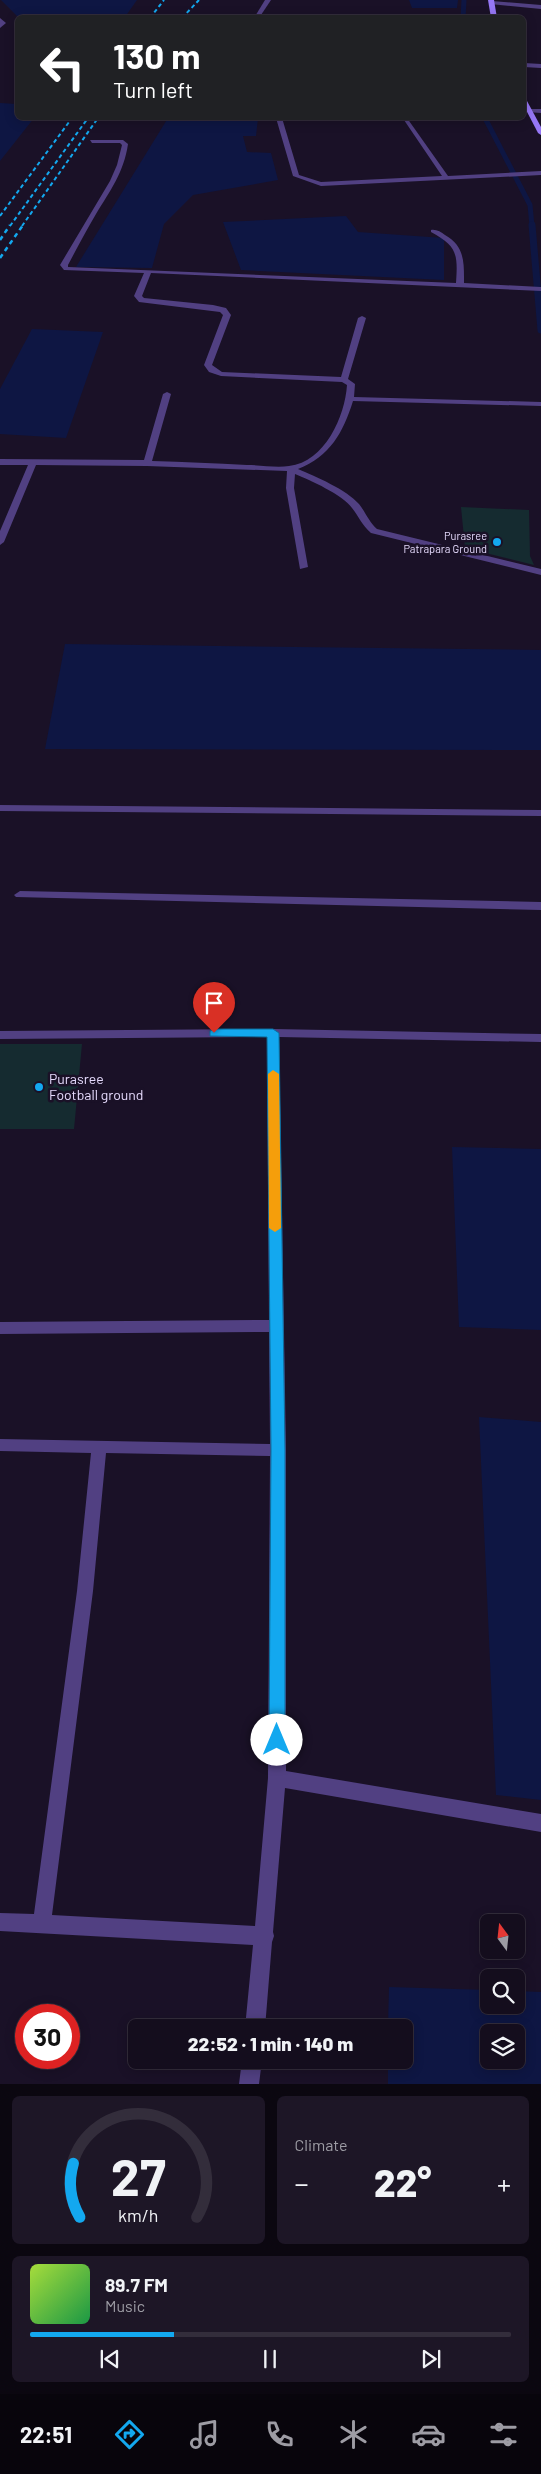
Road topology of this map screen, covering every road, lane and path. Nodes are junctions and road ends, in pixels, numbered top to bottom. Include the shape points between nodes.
1 (268, 0) edge
2 (492, 2) edge
3 (541, 7) edge
4 (258, 15) edge
5 (494, 15) edge
6 (0, 20) edge
7 (0, 26) edge
8 (526, 65) edge
9 (541, 66) edge
10 (526, 104) edge
11 (529, 111) junction
12 (541, 111) edge
13 (280, 120) edge
14 (407, 120) dead end
15 (541, 133) edge
16 (92, 141) dead end
17 (541, 173) edge
18 (447, 179) junction
19 (433, 232) dead end
20 (148, 271) junction
21 (460, 284) junction
22 (541, 289) edge
23 (362, 318) dead end
24 (344, 380) junction
25 (167, 394) dead end
26 (350, 399) junction
27 (538, 404) edge
28 (0, 462) edge
29 (33, 462) junction
30 (147, 463) junction
31 (291, 470) junction
32 (0, 542) edge
33 (303, 567) dead end
34 (541, 572) edge
35 (0, 808) edge
36 (541, 812) edge
37 (20, 895) dead end
38 (541, 906) edge
39 (273, 1033) junction
40 (0, 1035) edge
41 (541, 1038) edge
42 (276, 1326) junction
43 (0, 1328) edge
44 (0, 1445) edge
45 (99, 1447) junction
46 (278, 1450) junction
47 (277, 1778) junction
48 (541, 1822) edge
49 (0, 1922) edge
50 (42, 1924) junction
51 (265, 1936) junction
52 (256, 2019) edge
53 (251, 2069) edge
54 (249, 2084) edge

1 - 4 street
2 - 3 street
2 - 5 street
6 - 7 street via 3,23
8 - 9 street
10 - 11 street
11 - 12 street
11 - 15 street
13 - 18 street via 296,176 307,180 341,185
14 - 18 street
16 - 20 street via 121,141 125,144 123,164 64,265 66,269 75,271
17 - 18 street
19 - 21 street via 451,240 462,254
20 - 21 street
20 - 24 street via 138,296 142,300 213,307 227,314 208,365 212,370 221,374
21 - 22 street
23 - 24 street
24 - 26 street via 352,384
25 - 30 street
26 - 27 street
26 - 31 street via 331,445
28 - 29 street
29 - 30 street
29 - 32 street
30 - 31 street
31 - 33 street via 290,488
31 - 34 street via 321,482 355,505 365,524 374,531
35 - 36 street
37 - 38 street
39 - 40 street
39 - 41 street
39 - 42 street
42 - 43 street
42 - 46 street
44 - 45 street
45 - 46 street
45 - 50 street via 85,1591
46 - 47 street
47 - 48 street
47 - 51 street
49 - 50 street
50 - 51 street
51 - 52 street
53 - 54 street

